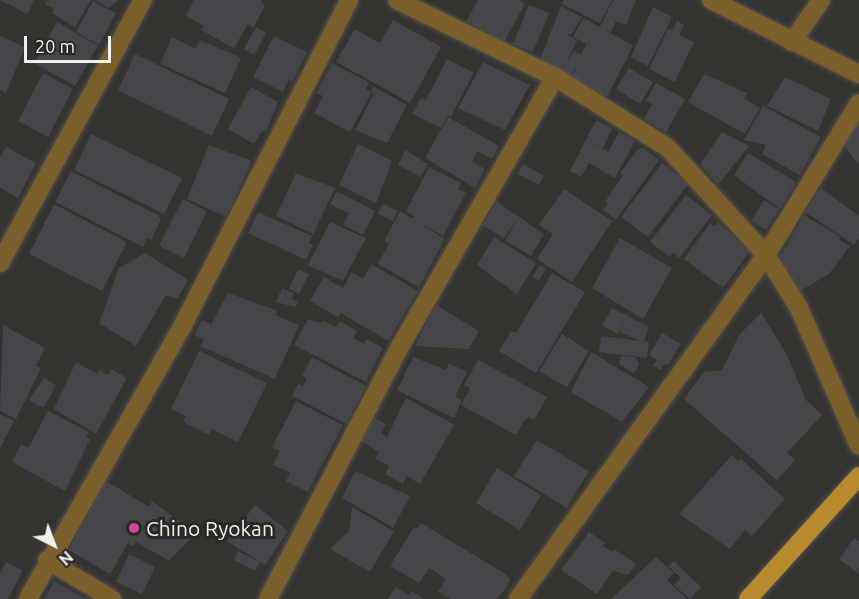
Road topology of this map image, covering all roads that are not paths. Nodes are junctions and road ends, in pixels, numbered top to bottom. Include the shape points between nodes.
1 (142, 0) edge
2 (349, 0) edge
3 (397, 0) edge
4 (711, 0) edge
5 (821, 0) edge
6 (792, 42) junction
7 (859, 74) edge
8 (555, 77) junction
9 (859, 103) edge
10 (766, 255) junction
11 (0, 263) edge
12 (859, 447) edge
13 (859, 476) edge
14 (47, 560) junction
15 (28, 599) edge
16 (112, 599) edge
17 (268, 599) edge
18 (518, 599) edge
19 (748, 599) edge

1 - 11 street
2 - 14 street via 185,321
3 - 8 street
4 - 6 street
5 - 6 street
6 - 7 street
8 - 10 street via 668,148
8 - 17 street via 401,345
9 - 10 street
10 - 12 street via 799,308
10 - 18 street
13 - 19 main road
14 - 15 street
14 - 16 street

